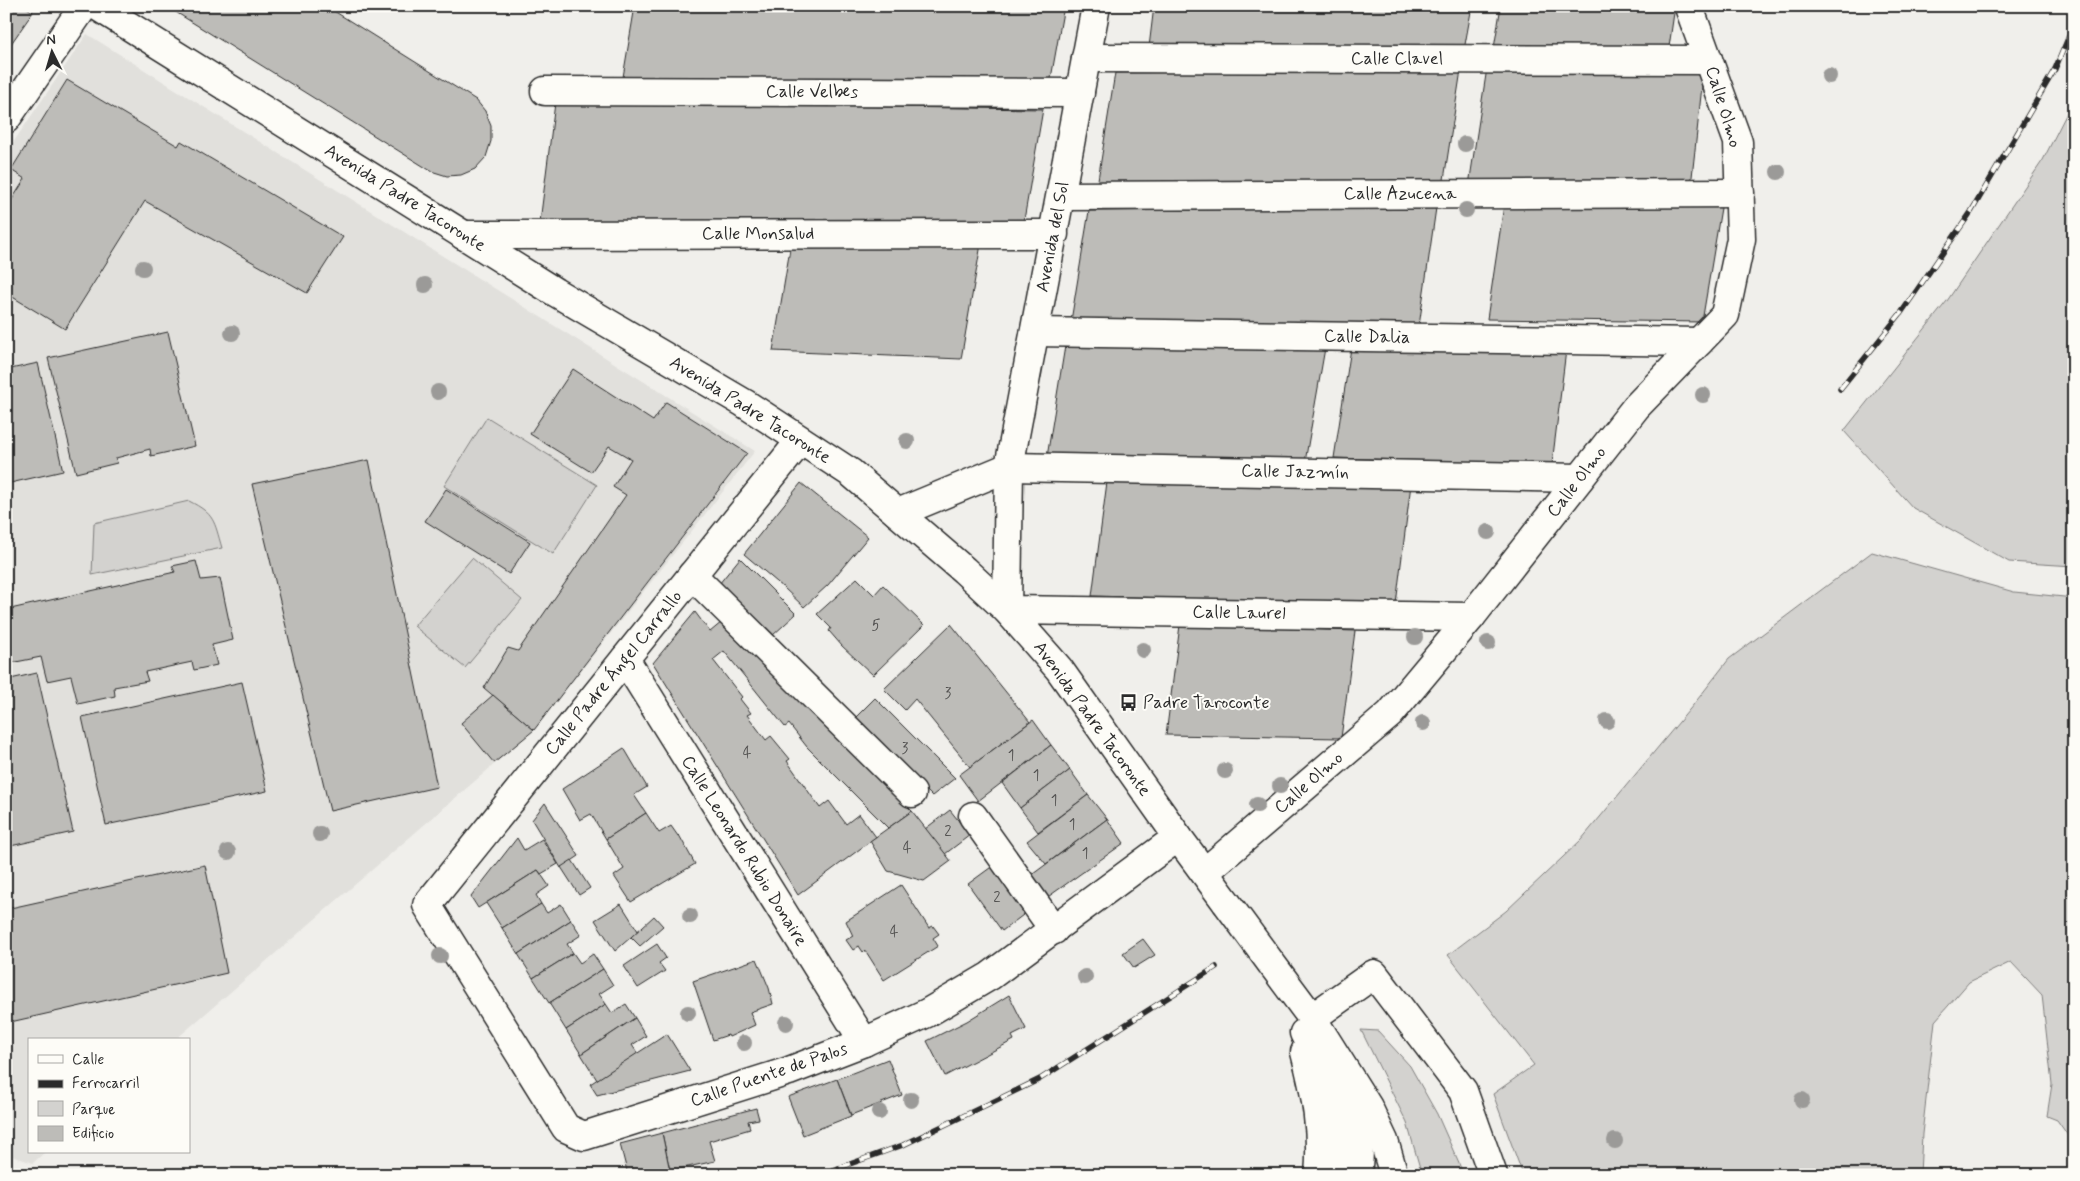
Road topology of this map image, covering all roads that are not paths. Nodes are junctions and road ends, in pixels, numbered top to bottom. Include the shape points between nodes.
1 (84, 6) edge
2 (97, 6) edge
3 (1096, 6) edge
4 (1691, 6) edge
5 (1086, 58) junction
6 (1708, 60) junction
7 (545, 91) dead end
8 (1080, 94) junction
9 (6, 120) edge
10 (1740, 193) junction
11 (1061, 196) junction
12 (1054, 234) junction
13 (463, 235) junction
14 (1036, 332) junction
15 (1699, 342) junction
16 (800, 441) junction
17 (1009, 467) junction
18 (1580, 478) junction
19 (898, 513) junction
20 (692, 575) junction
21 (1007, 610) junction
22 (1471, 617) junction
23 (625, 659) junction
24 (912, 794) dead end
25 (973, 816) dead end
26 (1178, 838) junction
27 (1205, 872) junction
28 (427, 906) joint
29 (1054, 930) junction
30 (1303, 1015) junction
31 (864, 1042) junction
32 (1334, 1052) junction
33 (1318, 1175) edge
34 (1340, 1175) edge
35 (1357, 1175) edge
36 (1394, 1175) edge
37 (1493, 1175) edge

1 - 9 street
2 - 13 street, Avenida Padre Tacoronte
3 - 5 street, Avenida del Sol
4 - 6 street, Calle Olmo
5 - 6 street, Calle Clavel
5 - 8 street, Avenida del Sol
6 - 10 street, Calle Olmo via 1738,142
7 - 8 street, Calle Velbes
8 - 11 street, Avenida del Sol
10 - 11 street, Calle Azucena
10 - 15 street, Calle Olmo via 1741,239 1725,315
11 - 12 street, Avenida del Sol
12 - 13 street, Calle Monsalud
12 - 14 street, Avenida del Sol
13 - 16 street, Avenida Padre Tacoronte via 744,403
14 - 15 street, Calle Dalia
14 - 17 street, Avenida del Sol
15 - 18 street, Calle Olmo via 1636,407
16 - 19 street, Avenida Padre Tacoronte via 851,473
16 - 20 street, Calle Padre Ángel Carrallo
17 - 18 street, Calle Jazmín
17 - 19 street
17 - 21 street, Avenida del Sol
18 - 22 street, Calle Olmo
19 - 21 street, Avenida Padre Tacoronte
20 - 23 street, Calle Padre Ángel Carrallo
20 - 24 street
21 - 22 street, Calle Laurel
21 - 26 street, Avenida Padre Tacoronte via 1059,669
22 - 27 street, Calle Olmo via 1390,714
23 - 28 street, Calle Padre Ángel Carrallo
23 - 31 street, Calle Leonardo Rubio Donaire
25 - 29 street
26 - 27 street, Avenida Padre Tacoronte
26 - 29 street, Calle Puente de Palos
27 - 30 street, Avenida Padre Tacoronte, bridge via 1272,963
28 - 31 street, Calle Puente de Palos via 566,1128 584,1136 789,1071
29 - 31 street, Calle Puente de Palos via 982,981 927,1013
30 - 32 street, Avenida Padre Tacoronte
30 - 33 street via 1320,1127
30 - 34 street, Avenida Padre Tacoronte via 1332,1099 1338,1126
30 - 37 street via 1374,974 1463,1091
32 - 35 street via 1351,1085 1357,1118
32 - 36 street, Avenida Padre Tacoronte via 1368,1107 1384,1141

